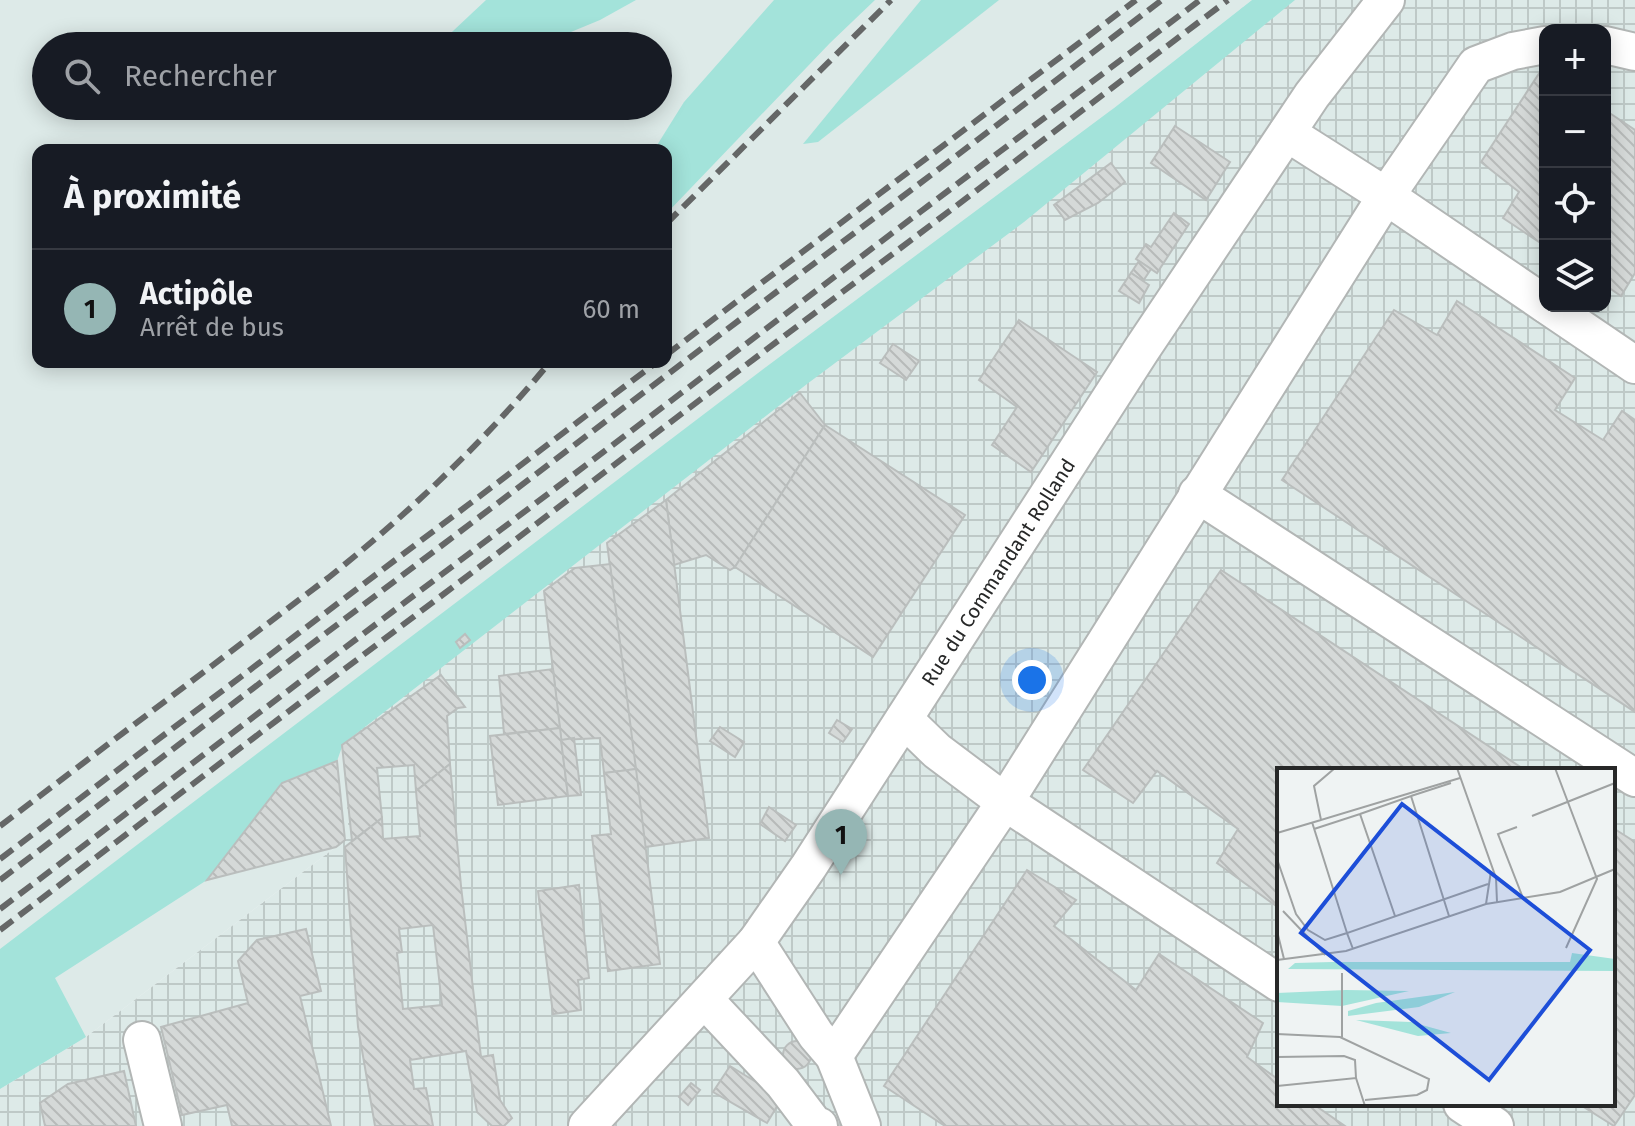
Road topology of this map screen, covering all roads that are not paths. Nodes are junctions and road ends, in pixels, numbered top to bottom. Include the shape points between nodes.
1 (1386, 0) edge
2 (1539, 46) edge
3 (1611, 46) edge
4 (1635, 52) edge
5 (1287, 133) junction
6 (1386, 196) junction
7 (1539, 300) edge
8 (1556, 312) edge
9 (1635, 365) edge
10 (1197, 494) junction
11 (904, 719) junction
12 (1635, 778) edge
13 (1005, 802) junction
14 (756, 942) junction
15 (1277, 982) edge
16 (704, 999) junction
17 (142, 1040) dead end
18 (834, 1056) junction
19 (1465, 1106) edge
20 (163, 1126) edge
21 (587, 1126) edge
22 (819, 1126) edge
23 (862, 1126) edge
24 (1495, 1126) edge

1 - 5 street, Rue du Commandant Rolland
2 - 6 street via 1476,65
3 - 4 street
5 - 6 street
5 - 11 street, Rue du Commandant Rolland
6 - 7 street
6 - 10 street
8 - 9 street
10 - 12 street
10 - 13 street
11 - 13 street
11 - 14 street, Rue du Commandant Rolland
13 - 15 street
13 - 18 street
14 - 16 street, Rue du Commandant Rolland
14 - 18 street
16 - 21 street, Rue du Commandant Rolland
16 - 22 street
17 - 20 street
18 - 23 street
19 - 24 street

